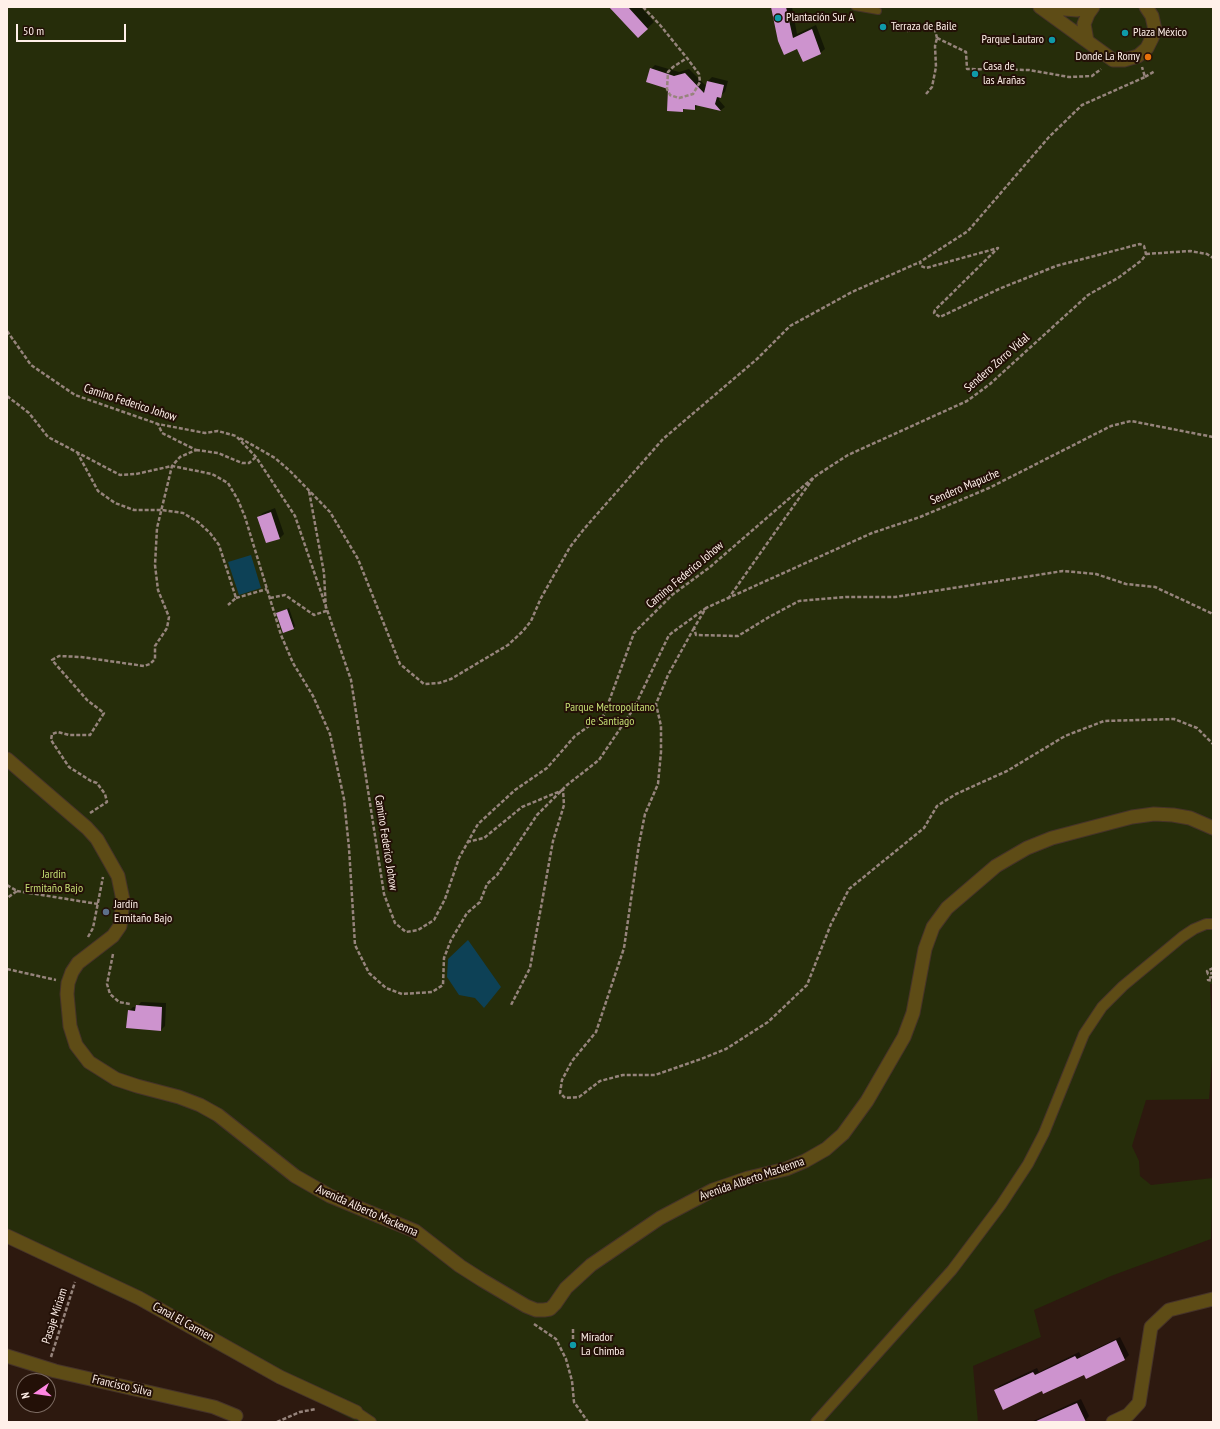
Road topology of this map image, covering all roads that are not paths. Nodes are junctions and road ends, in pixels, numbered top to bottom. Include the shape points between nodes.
1 (855, 7) edge
2 (1092, 7) edge
3 (1146, 7) edge
4 (878, 11) dead end
5 (1087, 40) junction
6 (7, 759) edge
7 (1213, 828) edge
8 (1213, 924) edge
9 (7, 1236) edge
10 (1213, 1299) edge
11 (7, 1356) edge
12 (356, 1412) joint
13 (236, 1416) dead end
14 (371, 1422) edge
15 (816, 1422) edge
16 (1113, 1422) edge

1 - 4 lane
2 - 5 street via 1084,24
2 - 5 street via 1078,10 1040,7
3 - 5 street via 1152,16 1155,30 1147,48 1138,56 1113,60
6 - 7 street, Avenida Alberto Mackenna via 97,839 118,876 123,900 120,926 113,936 78,963 68,983 70,1026 76,1045 89,1062 116,1078 179,1097 218,1114 295,1176 330,1196 415,1231 460,1266 536,1310 550,1309 566,1288 591,1265 660,1218 713,1190 805,1161 826,1149 843,1134 867,1100 904,1037 913,1012 925,949 933,927 947,908 996,866 1027,848 1052,838 1132,817 1173,815 1190,818
8 - 15 street via 1194,929 1182,937 1102,1007 1084,1034 1044,1133 1028,1164 1001,1205 952,1270
9 - 12 street, Canal El Carmen via 139,1298 280,1377
10 - 16 street via 1169,1310 1151,1327 1139,1403 1128,1415
11 - 13 street, Francisco Silva via 47,1369 214,1407
12 - 14 street

